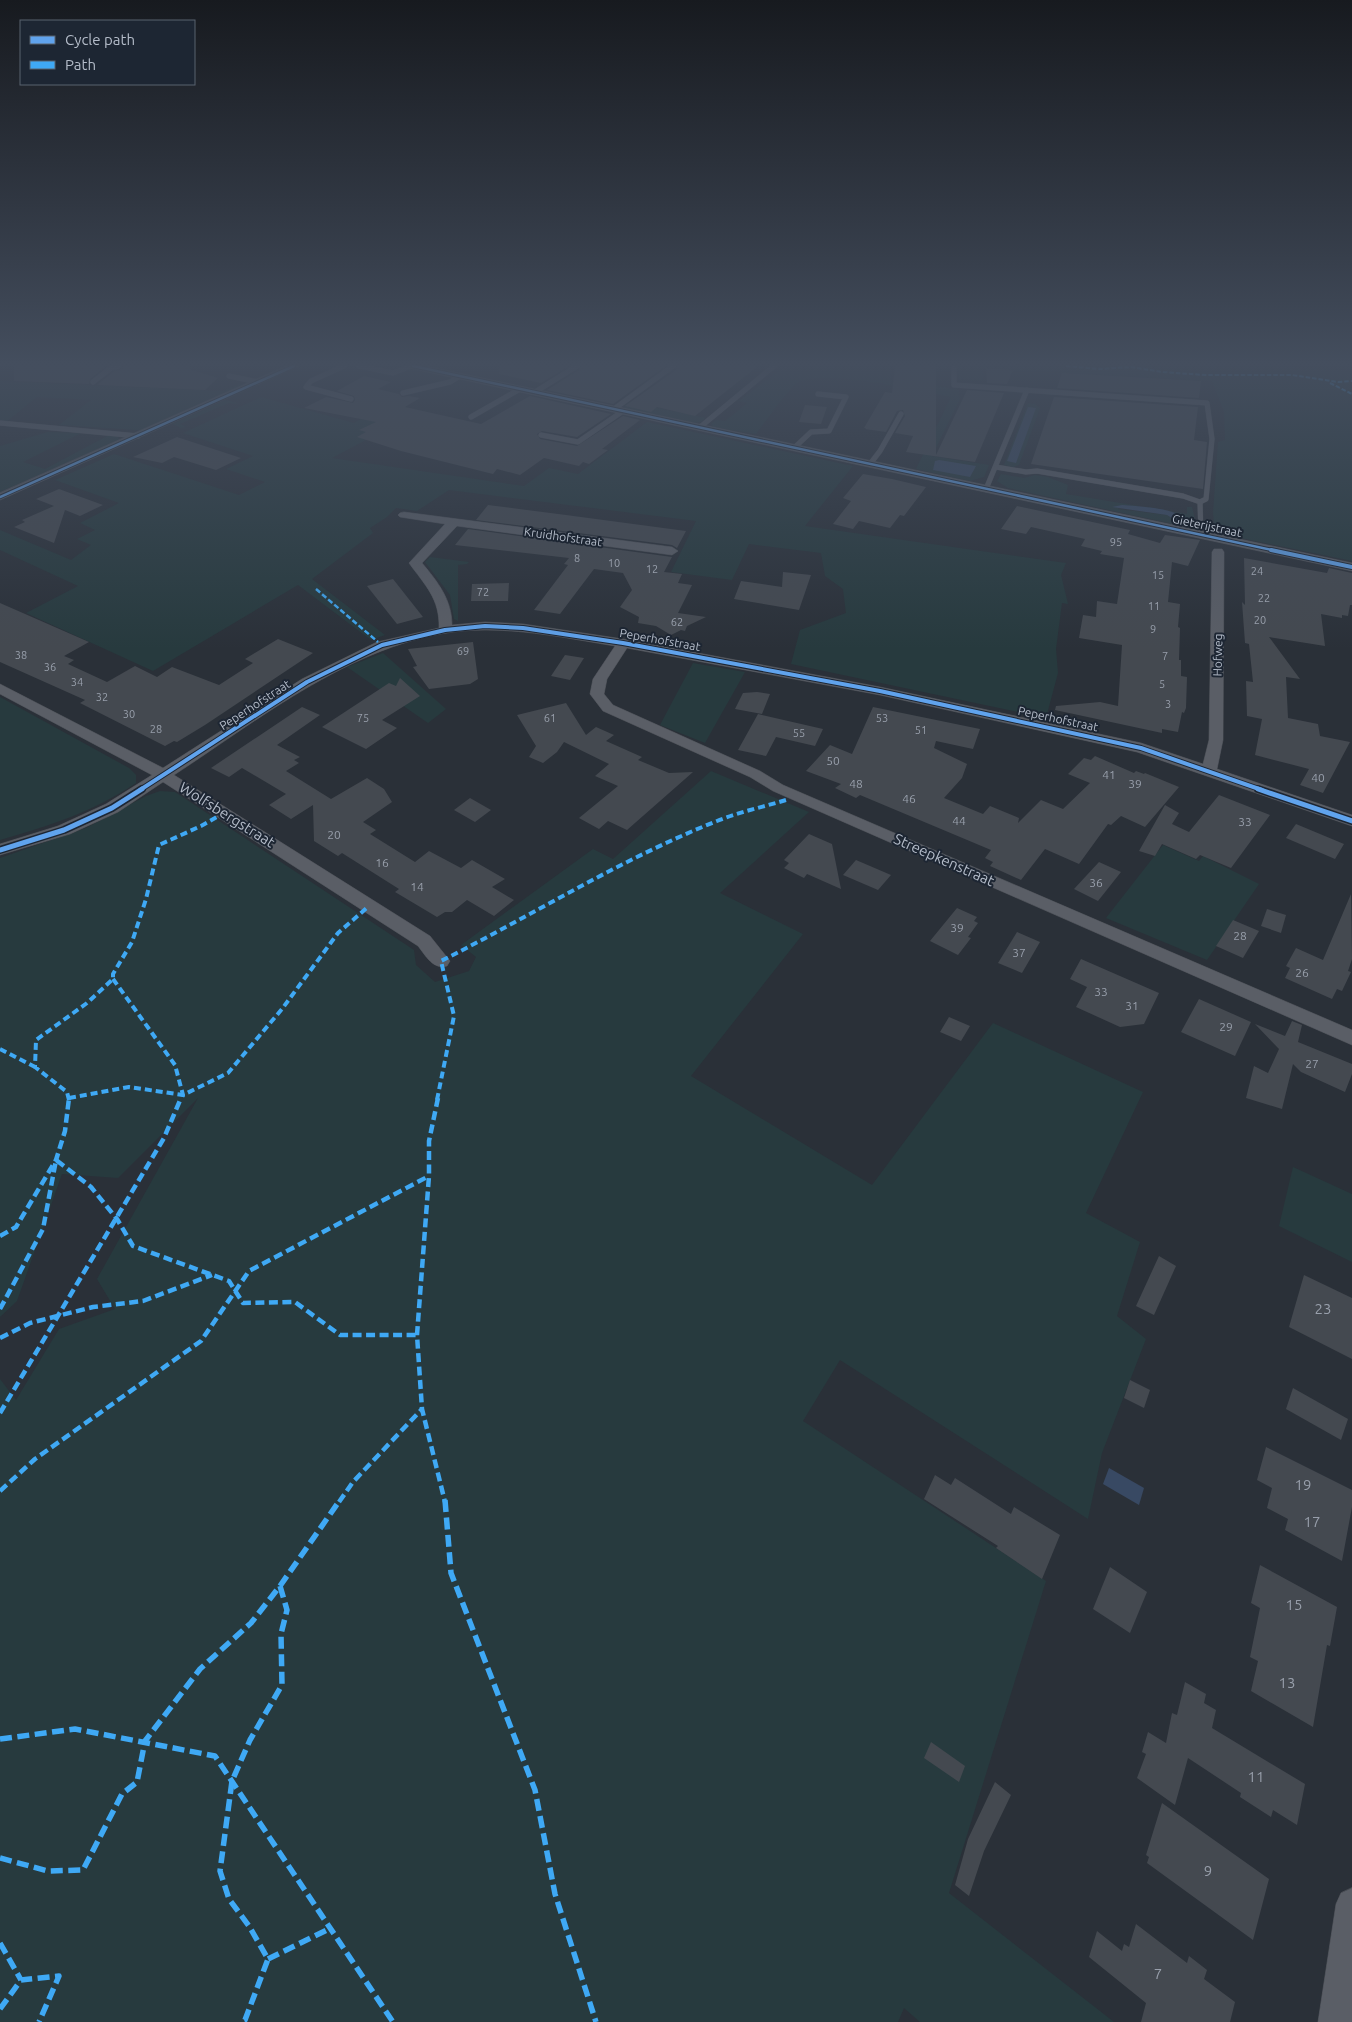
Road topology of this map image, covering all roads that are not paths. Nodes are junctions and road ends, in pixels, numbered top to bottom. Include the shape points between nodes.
1 (83, 460) edge
2 (853, 460) edge
3 (873, 460) edge
4 (999, 460) edge
5 (1210, 460) edge
6 (870, 464) junction
7 (996, 467) junction
8 (986, 489) junction
9 (0, 497) edge
10 (1200, 502) junction
11 (404, 515) dead end
12 (454, 522) junction
13 (1201, 535) junction
14 (672, 551) dead end
15 (1218, 552) dead end
16 (1352, 567) edge
17 (445, 630) junction
18 (623, 642) junction
19 (0, 688) edge
20 (1209, 771) junction
21 (165, 776) junction
22 (1352, 821) edge
23 (0, 850) edge
24 (441, 961) dead end
25 (1352, 1038) edge
26 (1352, 1904) edge
27 (1335, 2022) edge

1 - 9 street
2 - 6 street, Gieterijstraat
3 - 6 lane
4 - 7 lane
5 - 10 lane via 1206,499
6 - 8 street, Gieterijstraat
7 - 8 lane
7 - 10 lane via 1184,496
8 - 13 street, Gieterijstraat
10 - 13 lane
11 - 12 street, Kruidhofstraat
12 - 14 street, Kruidhofstraat
12 - 17 street via 415,563 439,592 446,617
13 - 16 street, Gieterijstraat
15 - 20 street, Hofweg via 1216,740
17 - 18 street, Peperhofstraat via 485,626 523,628
17 - 21 street, Peperhofstraat via 382,645 307,682
18 - 20 street, Peperhofstraat via 880,691 1112,741
18 - 25 street, Streepkenstraat via 598,687 597,694 608,708 755,774 778,788
19 - 21 street, Wolfsbergstraat
20 - 22 street, Peperhofstraat
21 - 23 street, Peperhofstraat via 112,808 64,830
21 - 24 street, Wolfsbergstraat via 424,941
26 - 27 street

